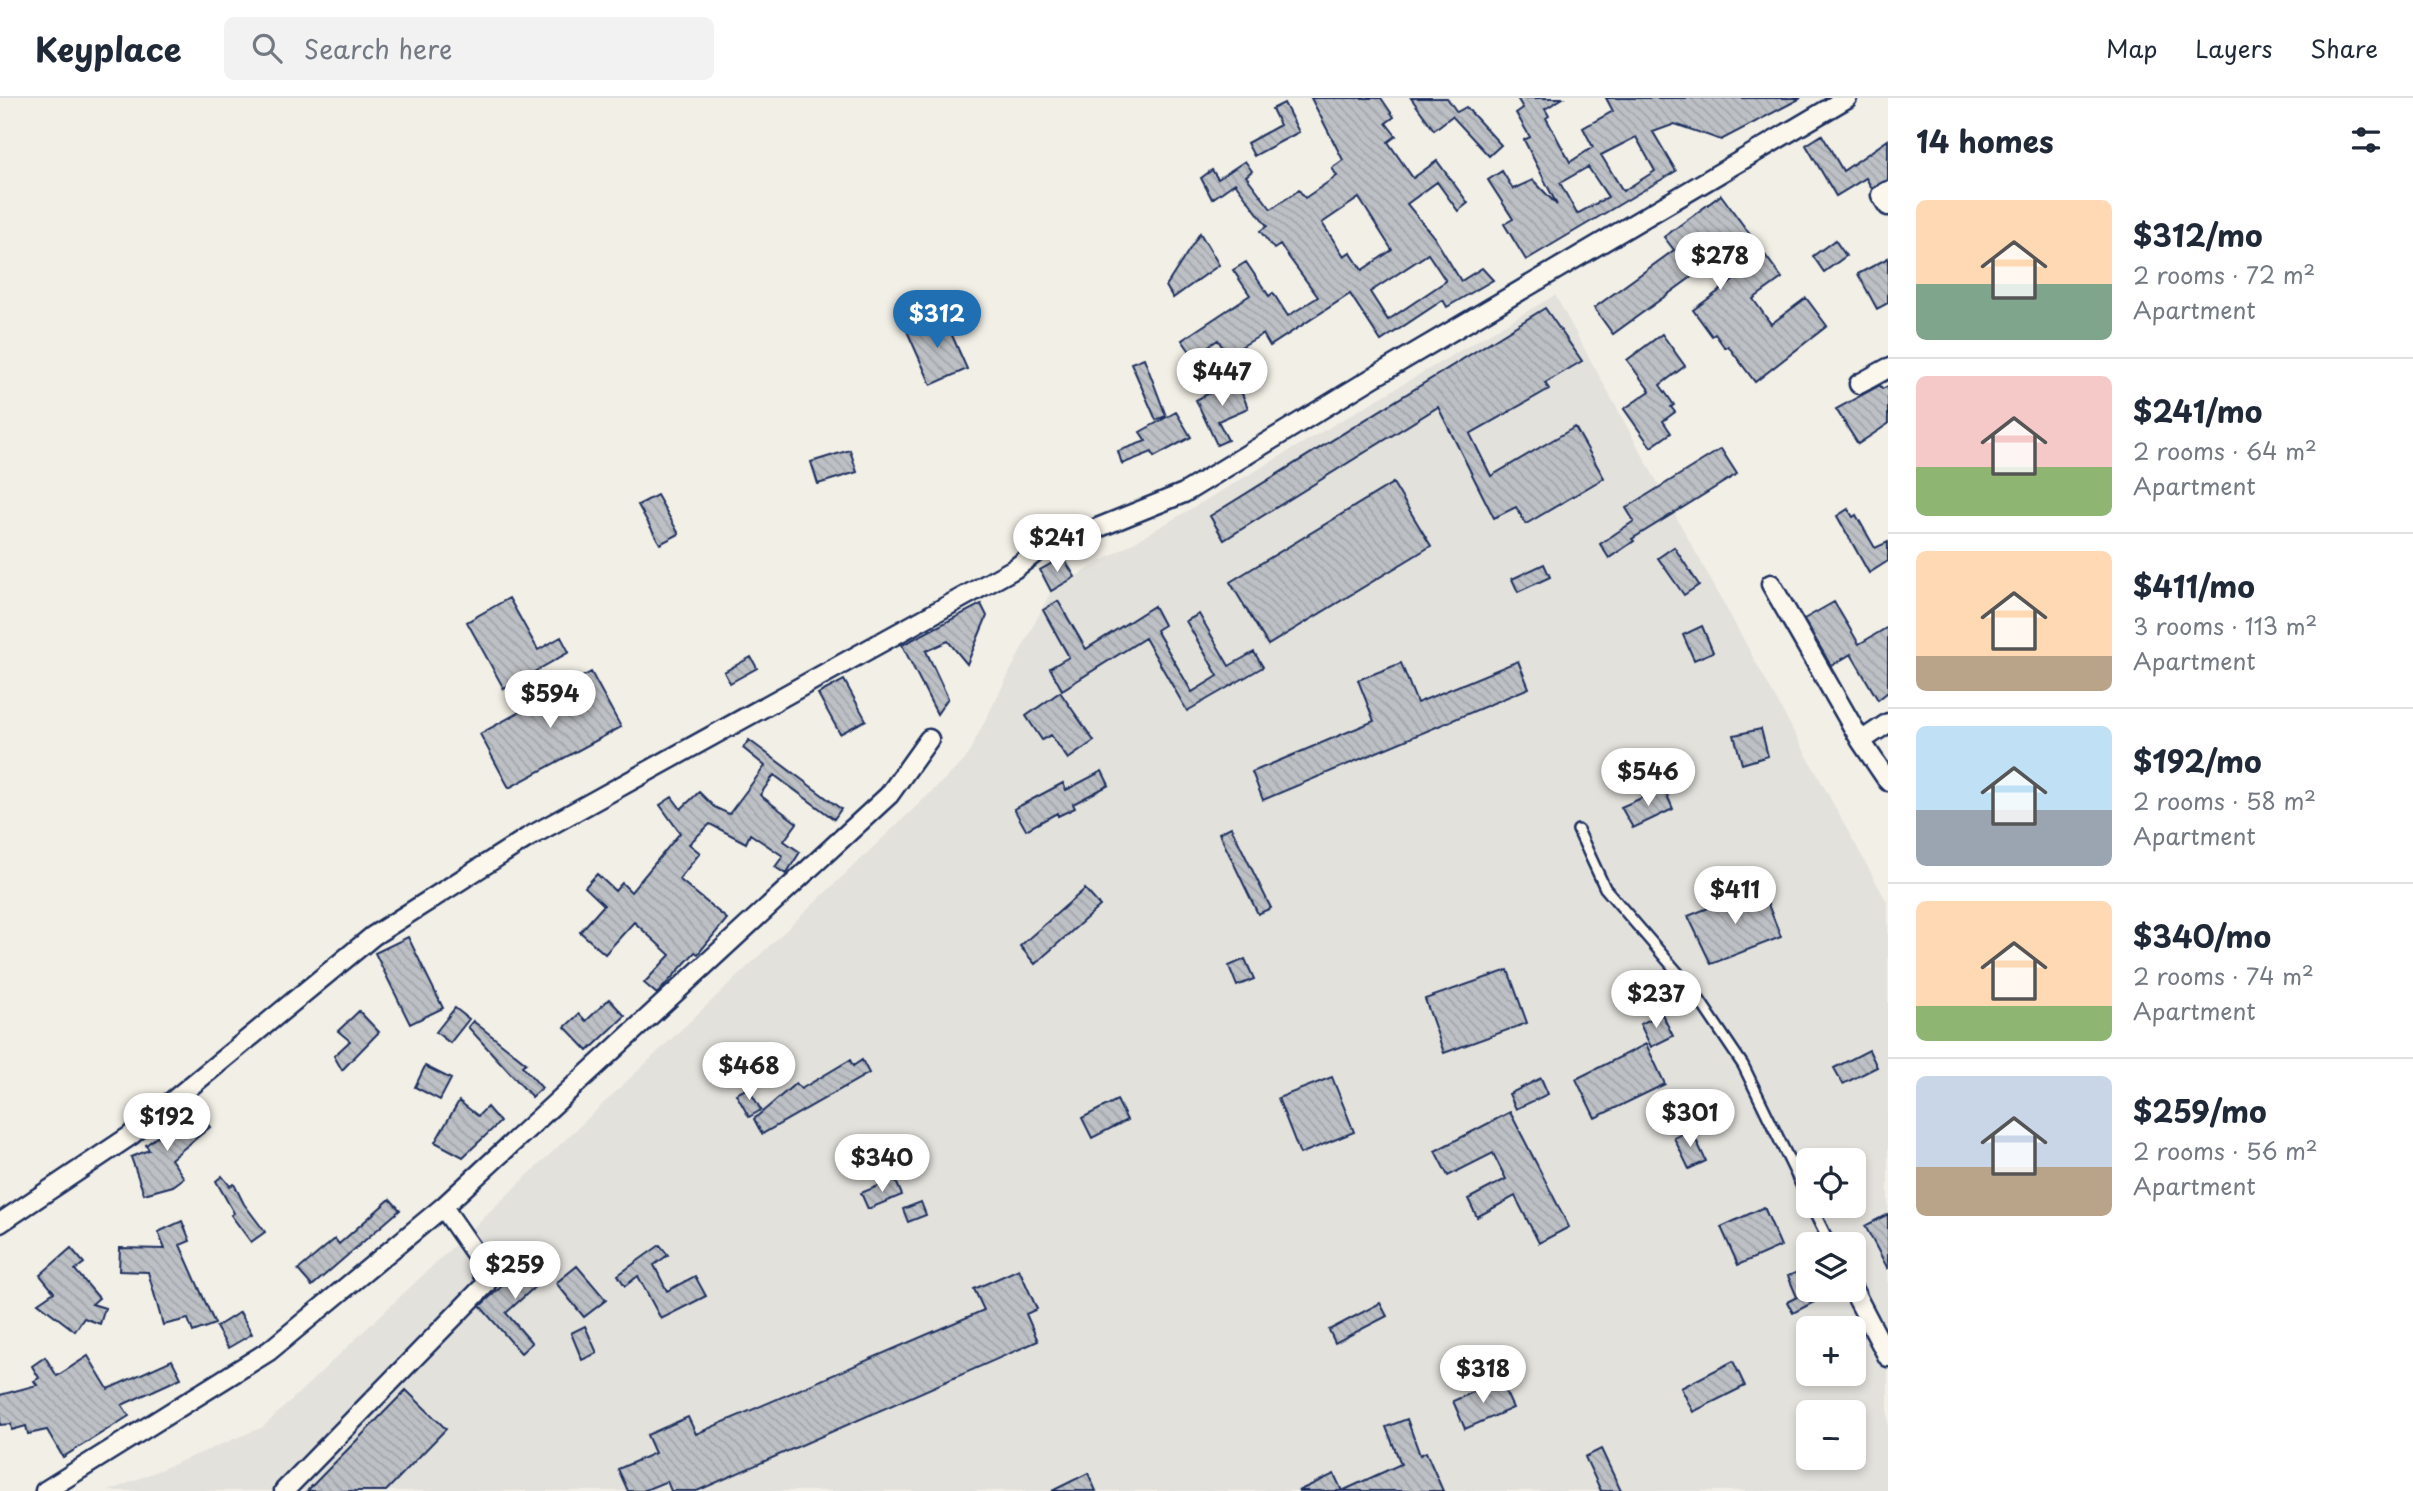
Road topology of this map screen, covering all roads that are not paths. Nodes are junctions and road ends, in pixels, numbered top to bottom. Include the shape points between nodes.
1 (1847, 98) edge
2 (1888, 191) edge
3 (1888, 206) edge
4 (1888, 368) edge
5 (1859, 384) dead end
6 (1771, 584) dead end
7 (1888, 723) edge
8 (929, 739) dead end
9 (1861, 741) junction
10 (1888, 781) edge
11 (1578, 830) dead end
12 (1796, 1174) edge
13 (443, 1207) junction
14 (0, 1223) edge
15 (1859, 1302) edge
16 (1888, 1357) edge
17 (45, 1491) edge
18 (284, 1491) edge

1 - 14 street via 1184,493 1085,533 1063,532 1014,569 527,838 373,936 130,1136
2 - 3 street via 1881,195
4 - 5 street
6 - 9 street
7 - 9 street
8 - 13 street via 889,795
9 - 10 street
11 - 12 lane via 1605,888 1692,989 1744,1065
13 - 17 street via 269,1351
13 - 18 street via 477,1256 486,1284
15 - 16 street

